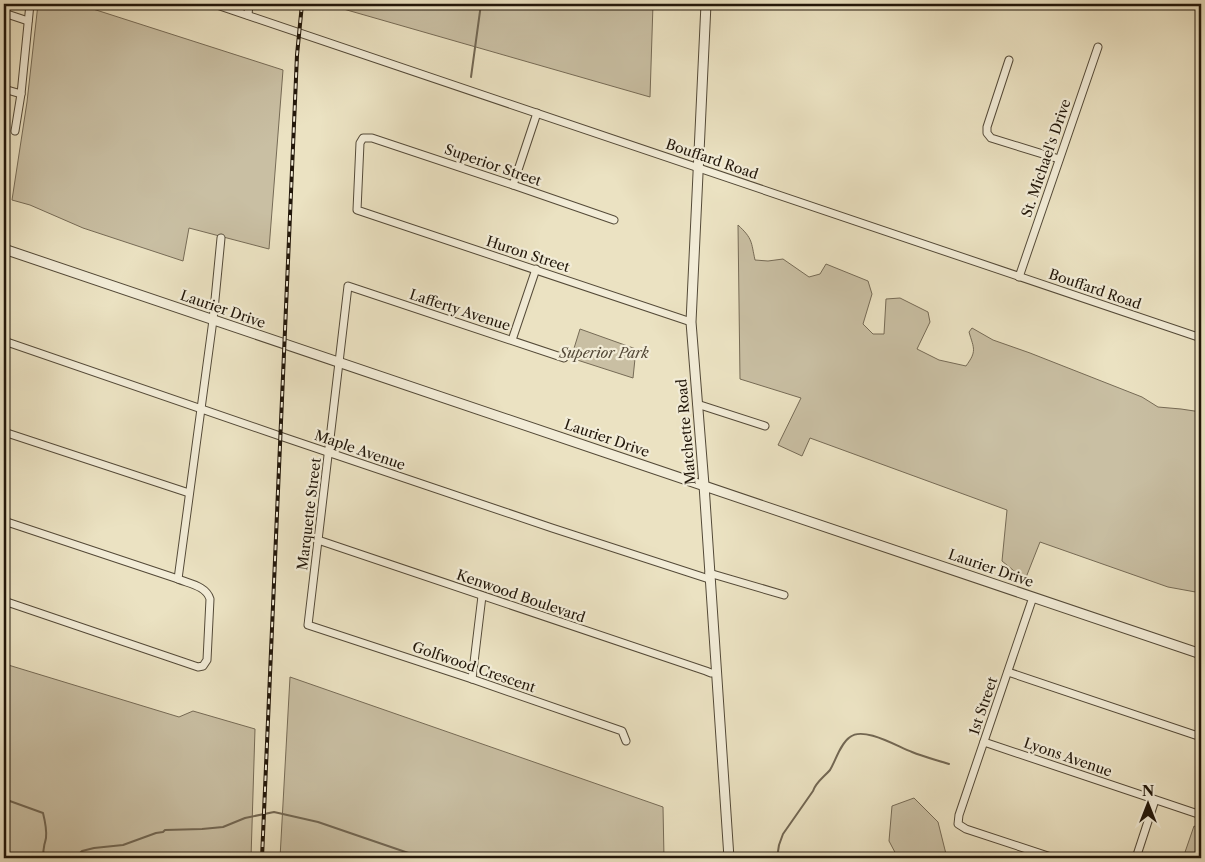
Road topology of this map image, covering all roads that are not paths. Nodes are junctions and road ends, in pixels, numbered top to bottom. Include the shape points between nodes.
1 (30, 4) edge
2 (214, 4) edge
3 (249, 4) edge
4 (706, 4) edge
5 (4, 12) edge
6 (248, 15) junction
7 (28, 21) junction
8 (1098, 47) dead end
9 (1009, 60) dead end
10 (4, 90) edge
11 (21, 94) junction
12 (537, 113) junction
13 (15, 131) dead end
14 (1059, 159) junction
15 (699, 168) junction
16 (513, 185) junction
17 (357, 210) joint
18 (614, 220) dead end
19 (221, 238) dead end
20 (4, 249) edge
21 (536, 269) junction
22 (1019, 277) junction
23 (348, 286) joint
24 (213, 320) junction
25 (691, 322) junction
26 (1201, 338) edge
27 (512, 340) junction
28 (4, 341) edge
29 (564, 358) dead end
30 (340, 363) junction
31 (697, 404) junction
32 (200, 408) junction
33 (765, 426) dead end
34 (4, 432) edge
35 (328, 452) junction
36 (704, 485) junction
37 (189, 493) junction
38 (4, 521) edge
39 (318, 540) junction
40 (709, 576) junction
41 (178, 579) junction
42 (784, 595) dead end
43 (482, 596) junction
44 (1033, 597) junction
45 (4, 601) edge
46 (308, 625) joint
47 (1201, 654) edge
48 (1008, 672) junction
49 (716, 673) junction
50 (472, 679) junction
51 (1201, 737) edge
52 (626, 741) dead end
53 (984, 742) junction
54 (1155, 800) junction
55 (1201, 815) edge
56 (729, 858) edge
57 (1054, 858) edge
58 (1136, 858) edge

1 - 7 street
2 - 6 street, Bouffard Road
3 - 6 street
4 - 15 street, Matchette Road
5 - 7 street
6 - 12 street, Bouffard Road
7 - 11 street
8 - 14 street, St. Michael's Drive
9 - 14 street via 987,133 991,138
10 - 11 street
11 - 13 street
12 - 15 street, Bouffard Road
12 - 16 street
14 - 22 street, St. Michael's Drive
15 - 22 street, Bouffard Road
15 - 25 street, Matchette Road
16 - 17 street, Superior Street via 364,138 360,143
16 - 18 street, Superior Street
17 - 21 street, Huron Street
19 - 24 street
20 - 24 street, Laurier Drive
21 - 25 street, Huron Street
21 - 27 street
22 - 26 street, Bouffard Road
23 - 27 street, Lafferty Avenue
23 - 30 street, Marquette Street
24 - 30 street, Laurier Drive
24 - 32 street
25 - 31 street, Matchette Road
27 - 29 street, Lafferty Avenue
28 - 32 street, Maple Avenue
30 - 35 street, Marquette Street
30 - 36 street, Laurier Drive
31 - 33 street
31 - 36 street, Matchette Road
32 - 35 street, Maple Avenue
32 - 37 street
34 - 37 street
35 - 39 street, Marquette Street
35 - 40 street, Maple Avenue via 544,525
36 - 40 street, Matchette Road
36 - 44 street, Laurier Drive
37 - 41 street
38 - 41 street
39 - 43 street, Kenwood Boulevard
39 - 46 street, Marquette Street
40 - 42 street, Maple Avenue
40 - 49 street, Matchette Road
41 - 45 street via 204,589 210,599 207,660 202,666
43 - 49 street, Kenwood Boulevard
43 - 50 street
44 - 47 street, Laurier Drive
44 - 48 street, 1st Street
46 - 50 street, Golfwood Crescent
48 - 51 street
48 - 53 street, 1st Street
49 - 56 street, Matchette Road
50 - 52 street, Golfwood Crescent via 622,731
53 - 54 street, Lyons Avenue
53 - 57 street, 1st Street via 958,815 958,824
54 - 55 street, Lyons Avenue
54 - 58 street

